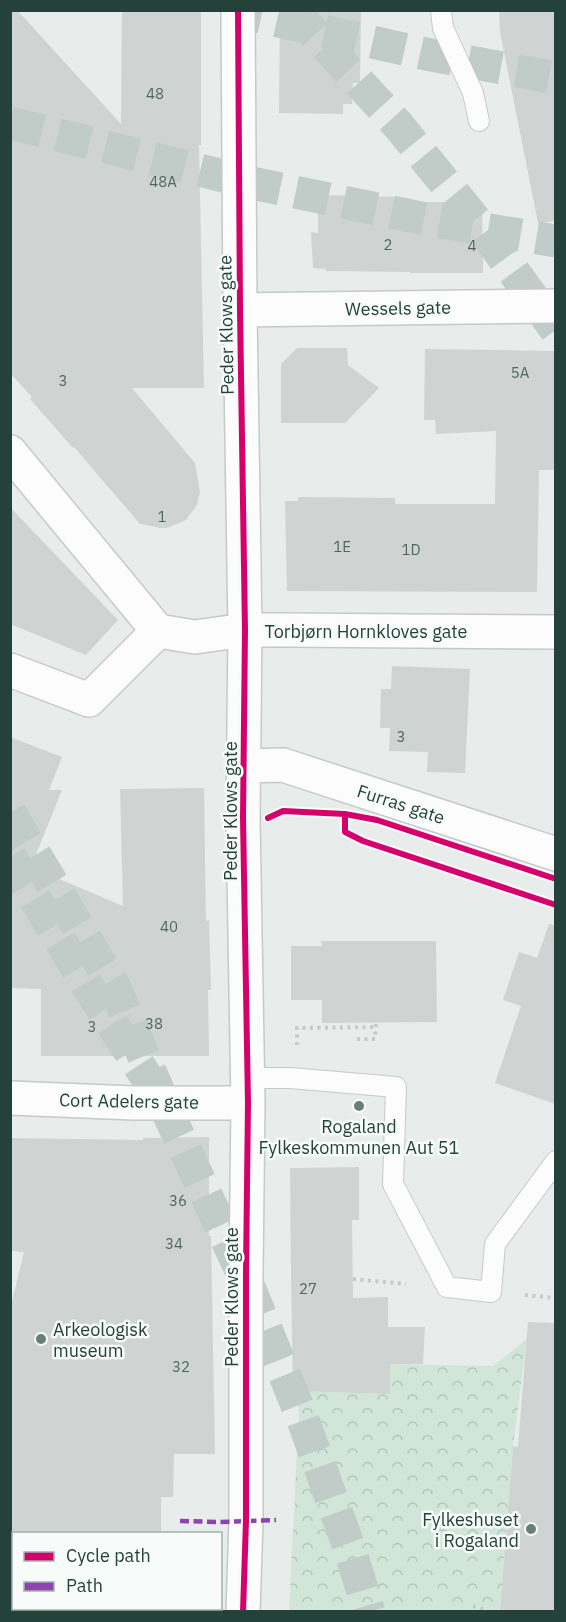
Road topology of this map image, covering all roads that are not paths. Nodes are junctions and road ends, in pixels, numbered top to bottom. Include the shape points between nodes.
1 (238, 10) edge
2 (441, 10) edge
3 (479, 122) dead end
4 (555, 306) edge
5 (240, 310) junction
6 (10, 452) edge
7 (246, 630) junction
8 (158, 631) junction
9 (555, 632) edge
10 (10, 670) edge
11 (245, 766) junction
12 (555, 855) edge
13 (247, 1091) junction
14 (10, 1098) edge
15 (555, 1161) edge
16 (236, 1598) edge

1 - 5 street, Peder Klows gate
2 - 3 lane via 443,28 473,93
4 - 5 street, Wessels gate
5 - 7 street, Peder Klows gate
6 - 8 street
7 - 8 street, Torbjørn Hornkloves gate via 195,637
7 - 9 street, Torbjørn Hornkloves gate
7 - 11 street, Peder Klows gate
8 - 10 street via 89,700
11 - 12 street, Furras gate via 283,765
11 - 13 street, Peder Klows gate
13 - 14 street, Cort Adelers gate via 134,1103
13 - 15 lane via 298,1079 396,1086 393,1184 447,1287 491,1292 495,1244
13 - 16 street, Peder Klows gate via 246,1520

